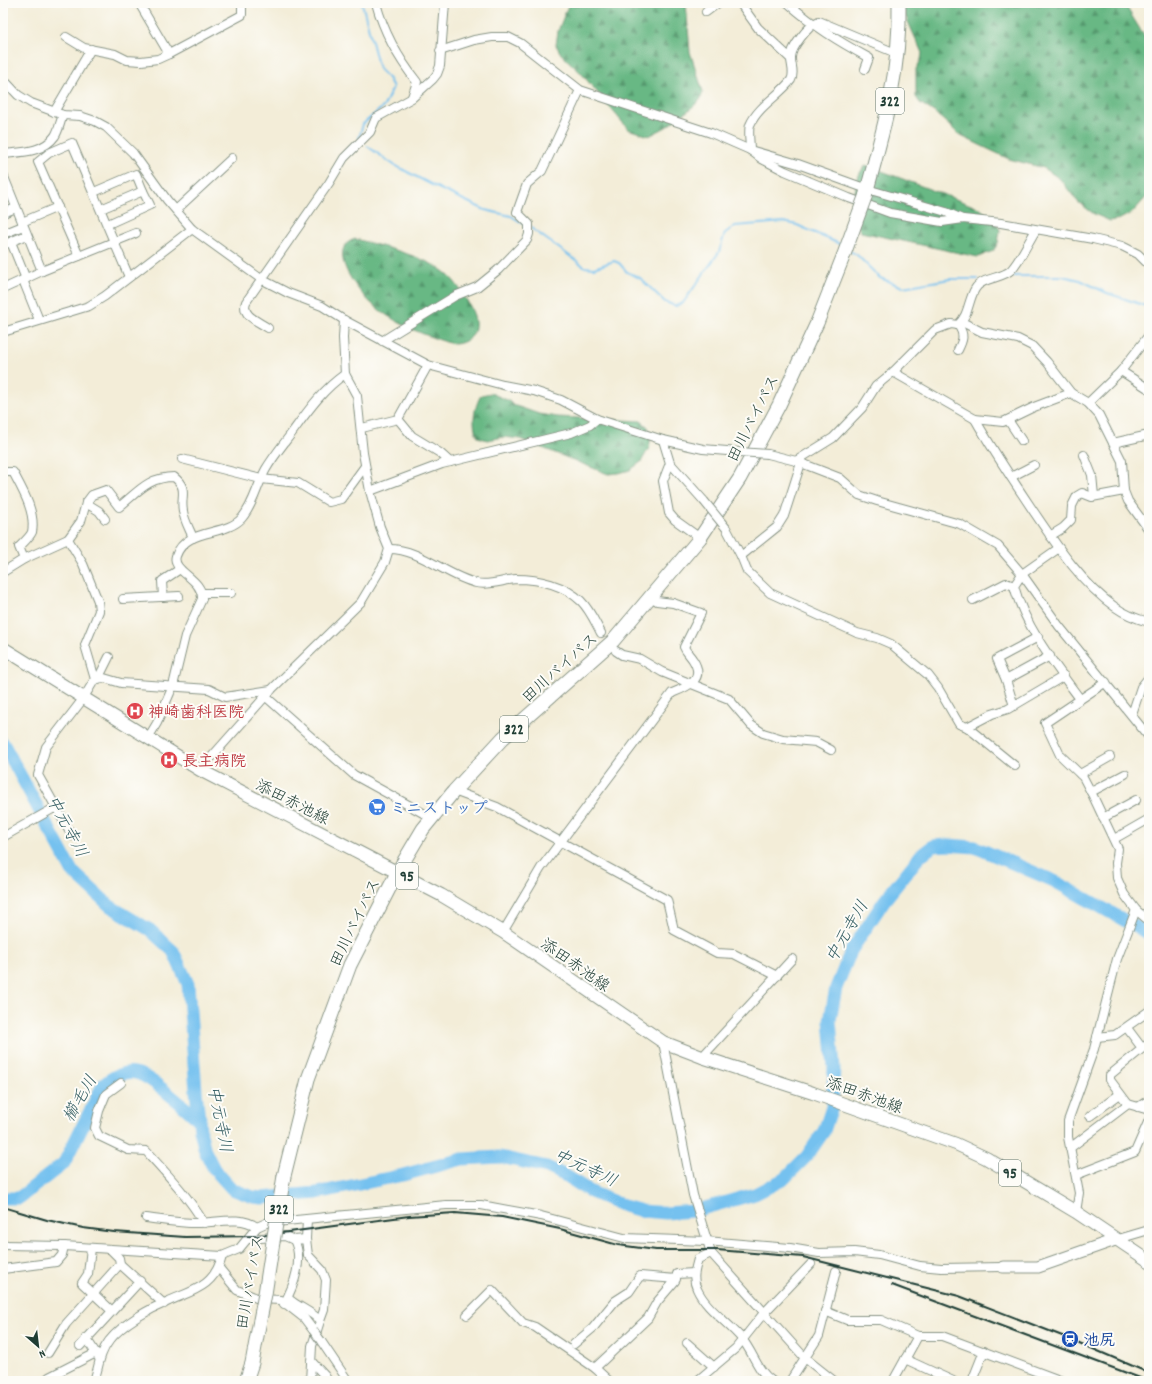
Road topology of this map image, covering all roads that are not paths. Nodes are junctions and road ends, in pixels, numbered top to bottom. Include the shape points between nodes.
1 (139, 3) edge
2 (242, 3) edge
3 (376, 3) edge
4 (445, 3) edge
5 (718, 3) edge
6 (740, 3) edge
7 (788, 3) edge
8 (900, 3) edge
9 (706, 12) dead end
10 (812, 24) junction
11 (66, 37) dead end
12 (91, 49) junction
13 (440, 51) junction
14 (169, 54) junction
15 (898, 54) junction
16 (791, 59) junction
17 (865, 68) dead end
18 (3, 80) edge
19 (580, 90) junction
20 (412, 98) junction
21 (54, 112) junction
22 (63, 115) junction
23 (750, 150) junction
24 (3, 154) edge
25 (232, 158) dead end
26 (4, 177) edge
27 (144, 191) junction
28 (94, 192) junction
29 (6, 193) edge
30 (866, 193) junction
31 (58, 207) junction
32 (16, 208) junction
33 (101, 208) junction
34 (176, 210) junction
35 (3, 214) edge
36 (963, 219) junction
37 (23, 224) junction
38 (108, 224) junction
39 (192, 229) junction
40 (1036, 230) junction
41 (136, 233) dead end
42 (3, 234) edge
43 (27, 235) junction
44 (115, 241) junction
45 (7, 243) edge
46 (79, 256) junction
47 (1149, 265) edge
48 (42, 271) junction
49 (130, 277) junction
50 (25, 279) junction
51 (261, 279) junction
52 (3, 289) edge
53 (39, 320) junction
54 (344, 320) junction
55 (960, 324) junction
56 (268, 328) dead end
57 (3, 332) edge
58 (1149, 335) edge
59 (382, 340) junction
60 (958, 350) dead end
61 (428, 365) junction
62 (1121, 371) junction
63 (893, 372) junction
64 (345, 374) junction
65 (1149, 389) edge
66 (1071, 393) junction
67 (1088, 404) junction
68 (398, 419) junction
69 (597, 419) junction
70 (975, 419) junction
71 (1008, 420) junction
72 (362, 428) junction
73 (1149, 435) edge
74 (663, 440) junction
75 (1022, 441) dead end
76 (1113, 443) junction
77 (1084, 455) dead end
78 (182, 459) dead end
79 (450, 462) junction
80 (798, 462) junction
81 (670, 463) junction
82 (1034, 465) dead end
83 (365, 466) junction
84 (3, 472) edge
85 (1011, 477) junction
86 (261, 479) junction
87 (370, 491) junction
88 (1124, 491) junction
89 (1094, 496) junction
90 (86, 502) junction
91 (105, 520) dead end
92 (1149, 530) edge
93 (1050, 536) junction
94 (193, 538) junction
95 (700, 538) junction
96 (68, 539) junction
97 (1059, 548) junction
98 (389, 549) junction
99 (741, 556) junction
100 (24, 559) junction
101 (180, 569) junction
102 (3, 572) edge
103 (1022, 574) junction
104 (1014, 586) junction
105 (202, 593) junction
106 (231, 593) dead end
107 (179, 596) dead end
108 (651, 596) junction
109 (163, 597) junction
110 (123, 599) dead end
111 (973, 600) dead end
112 (1149, 622) edge
113 (601, 633) dead end
114 (1038, 637) junction
115 (3, 648) edge
116 (616, 651) dead end
117 (1050, 656) junction
118 (109, 658) dead end
119 (1064, 676) junction
120 (1149, 677) edge
121 (96, 679) junction
122 (1006, 680) junction
123 (1106, 682) junction
124 (692, 685) junction
125 (173, 686) junction
126 (268, 693) junction
127 (83, 699) junction
128 (1080, 699) junction
129 (1014, 706) junction
130 (1132, 714) junction
131 (967, 727) junction
132 (1149, 737) edge
133 (148, 738) junction
134 (831, 750) dead end
135 (1110, 757) dead end
136 (1015, 766) dead end
137 (200, 770) junction
138 (1080, 774) junction
139 (1125, 774) dead end
140 (454, 791) junction
141 (1091, 792) junction
142 (1136, 800) dead end
143 (56, 807) junction
144 (432, 818) junction
145 (1103, 818) junction
146 (1149, 819) edge
147 (72, 836) dead end
148 (3, 837) edge
149 (1114, 839) junction
150 (561, 842) junction
151 (398, 871) junction
152 (1135, 913) junction
153 (1149, 921) edge
154 (503, 932) junction
155 (792, 959) dead end
156 (777, 976) junction
157 (1149, 1011) edge
158 (1127, 1028) junction
159 (1097, 1037) junction
160 (663, 1042) junction
161 (1146, 1046) edge
162 (702, 1057) junction
163 (121, 1083) dead end
164 (1120, 1094) junction
165 (1149, 1100) edge
166 (1128, 1104) junction
167 (1138, 1107) junction
168 (1149, 1110) edge
169 (1090, 1116) dead end
170 (1149, 1120) edge
171 (1070, 1148) junction
172 (1076, 1175) junction
173 (1076, 1212) junction
174 (146, 1218) dead end
175 (307, 1220) junction
176 (204, 1223) junction
177 (257, 1227) junction
178 (1149, 1230) edge
179 (306, 1239) junction
180 (248, 1240) junction
181 (294, 1240) junction
182 (1115, 1240) junction
183 (706, 1241) junction
184 (3, 1244) edge
185 (64, 1246) junction
186 (91, 1248) junction
187 (110, 1249) junction
188 (711, 1253) junction
189 (222, 1256) junction
190 (1149, 1261) edge
191 (120, 1264) junction
192 (811, 1264) dead end
193 (1003, 1267) joint
194 (220, 1268) junction
195 (3, 1269) edge
196 (836, 1271) dead end
197 (694, 1273) junction
198 (676, 1279) junction
199 (140, 1282) junction
200 (93, 1293) junction
201 (286, 1301) junction
202 (164, 1304) junction
203 (112, 1311) junction
204 (825, 1311) junction
205 (763, 1314) junction
206 (467, 1315) dead end
207 (320, 1321) junction
208 (918, 1336) junction
209 (86, 1338) junction
210 (742, 1340) junction
211 (687, 1343) dead end
212 (574, 1344) dead end
213 (80, 1346) dead end
214 (984, 1351) junction
215 (48, 1353) dead end
216 (98, 1356) junction
217 (805, 1358) junction
218 (905, 1359) junction
219 (311, 1361) junction
220 (714, 1367) junction
221 (97, 1368) junction
222 (595, 1368) junction
223 (45, 1381) edge
224 (94, 1381) edge
225 (102, 1381) edge
226 (246, 1381) edge
227 (310, 1381) edge
228 (328, 1381) edge
229 (348, 1381) edge
230 (609, 1381) edge
231 (697, 1381) edge
232 (772, 1381) edge
233 (790, 1381) edge
234 (834, 1381) edge
235 (894, 1381) edge
236 (953, 1381) edge
237 (972, 1381) edge
238 (1062, 1381) edge

1 - 14 street
2 - 14 street via 242,15
3 - 20 street via 392,46 417,82
4 - 13 street
5 - 9 street
6 - 16 street via 758,28
7 - 10 street
8 - 15 highway, 田川バイパス / 322
10 - 15 street via 819,21
10 - 16 street via 792,52
10 - 17 street via 869,58
11 - 12 street via 84,48
12 - 14 street via 115,54 127,60 141,61 158,59
12 - 21 street
13 - 19 street via 492,36 508,37
13 - 20 street via 437,74
15 - 30 highway, 田川バイパス / 322 via 886,126
16 - 23 street via 791,79 764,106 750,126
18 - 21 street via 18,95
19 - 23 street via 710,133
19 - 59 street via 542,171 527,184 522,195 517,212 528,227 527,240 477,287 455,296
20 - 51 street via 376,118 370,132 344,158
21 - 22 street
22 - 24 street via 55,136 46,144 36,150
22 - 34 street via 94,120 106,128 133,153
23 - 30 street via 798,164
23 - 36 street via 785,171 890,213 942,222
25 - 34 street
26 - 29 street
27 - 28 street via 136,174
27 - 33 street
27 - 38 street via 150,205
28 - 31 street via 72,143 49,153 38,162
28 - 33 street
29 - 32 street
30 - 36 street via 946,212
30 - 95 highway, 田川バイパス / 322, bridge via 817,323 779,405 740,478
31 - 37 street
31 - 46 street
32 - 35 street
32 - 37 street
33 - 38 street
34 - 39 street
36 - 40 street
37 - 42 street
37 - 43 street
38 - 44 street
39 - 49 street
39 - 51 street
40 - 47 street via 1122,246 1138,254
40 - 55 street via 1010,270 975,288
41 - 44 street
43 - 45 street
43 - 48 street
44 - 46 street
44 - 49 street
45 - 50 street
46 - 48 street
48 - 50 street
49 - 53 street via 89,306
50 - 52 street
50 - 53 street
51 - 54 street via 322,306
51 - 56 street via 244,308 246,314
53 - 57 street
54 - 59 street
54 - 64 street via 342,338
55 - 60 street via 964,333
55 - 63 street via 951,324 935,330
55 - 66 street via 1032,346
58 - 62 street
59 - 61 street
61 - 68 street
61 - 69 street via 503,386 534,391 561,400
62 - 65 street
62 - 67 street
63 - 70 street
63 - 80 street via 876,386 862,408 833,438
64 - 72 street via 358,396
64 - 86 street via 314,401
66 - 67 street
66 - 71 street
67 - 76 street via 1099,415
68 - 72 street
68 - 79 street via 412,436
69 - 74 street
69 - 79 street via 571,433
70 - 71 street via 1003,422
70 - 85 street
71 - 75 street
72 - 83 street
73 - 76 street
74 - 80 street, bridge via 703,449 768,454
74 - 81 street
76 - 88 street via 1122,461
77 - 89 street via 1092,475
78 - 86 street
79 - 87 street
80 - 99 street via 784,516 768,536
80 - 103 street via 840,478 859,495 960,524 998,546
81 - 95 street via 663,481 669,513
81 - 99 street, bridge via 726,528
82 - 85 street
83 - 86 street via 341,499 336,502 329,502 298,483
83 - 87 street
84 - 100 street via 13,472 24,492 32,518 32,534 20,547
85 - 93 street
86 - 94 street via 252,504 241,520 222,530
87 - 98 street
88 - 89 street
88 - 92 street via 1128,502
89 - 93 street via 1082,493 1077,496 1072,506 1071,520
90 - 91 street via 99,511
90 - 94 street via 92,496 106,490 119,507 151,480 174,477 180,481 184,489 182,511
90 - 96 street via 81,521
93 - 97 street
94 - 101 street via 177,554 175,560
95 - 108 highway, 田川バイパス / 322
96 - 100 street
96 - 121 street via 83,564 98,601 99,611 85,646
97 - 103 street
97 - 112 street via 1102,597 1126,614
98 - 113 street via 400,549 416,555 439,568 476,583 536,580 550,584 581,601
98 - 126 street via 380,574 361,602
99 - 131 street via 747,571 770,593 857,633 891,644 928,675 959,724
100 - 102 street
101 - 105 street via 197,583
101 - 109 street via 162,581
103 - 104 street
103 - 123 street via 1059,626
104 - 111 street via 1006,583
104 - 114 street via 1018,600
105 - 106 street
105 - 125 street via 202,599 185,636
107 - 109 street
108 - 124 street via 657,601 673,603 701,613 684,647 696,666 696,678
108 - 140 highway, 田川バイパス / 322 via 613,641 503,738
109 - 110 street
114 - 117 street
114 - 122 street via 997,659
115 - 127 main road, 添田赤池線 / 95
116 - 124 street via 640,659
117 - 119 street
117 - 122 street
118 - 121 street
119 - 128 street
119 - 129 street
120 - 130 street via 1142,687
121 - 125 street via 104,678 121,684
121 - 127 street
122 - 129 street
123 - 128 street
123 - 130 street
124 - 134 street via 729,700 751,725 763,733 783,740 816,742
124 - 150 street via 672,693
125 - 126 street via 208,690 226,697
125 - 133 street
126 - 137 street
126 - 144 street via 354,775
127 - 133 main road, 添田赤池線 / 95
127 - 143 street via 46,746 38,775
128 - 138 street via 1045,723 1060,755
129 - 131 street
130 - 132 street
131 - 136 street
133 - 137 main road, 添田赤池線 / 95
135 - 138 street
137 - 151 main road, 添田赤池線 / 95
138 - 141 street
139 - 141 street
140 - 144 highway, 田川バイパス / 322
140 - 150 street via 497,807
141 - 145 street
142 - 145 street
143 - 147 street
143 - 148 street
144 - 151 highway, 田川バイパス / 322
145 - 149 street
146 - 149 street
149 - 152 street via 1118,849 1117,878
150 - 154 street via 541,868
150 - 156 street via 666,900 674,930 717,953 734,954
151 - 154 main road, 添田赤池線 / 95
151 - 226 highway, 田川バイパス / 322, bridge via 350,965 308,1079 284,1176 265,1294 252,1363
152 - 153 street
152 - 159 street via 1117,959
154 - 160 main road, 添田赤池線 / 95
155 - 156 street
156 - 162 street
157 - 158 street
158 - 159 street via 1115,1035
158 - 161 street
159 - 171 street via 1068,1121
160 - 162 main road, 添田赤池線 / 95
160 - 183 street via 693,1195
161 - 164 street via 1110,1075 1110,1080
162 - 173 main road, 添田赤池線 / 95 via 858,1108 956,1144 986,1158
163 - 176 street via 106,1094 95,1128 99,1136 128,1150 146,1151 175,1182
164 - 166 street
164 - 169 street
165 - 167 street
166 - 167 street
166 - 171 street
167 - 168 street
170 - 172 street via 1135,1152
171 - 172 street
172 - 173 street via 1079,1193
173 - 182 main road, 添田赤池線 / 95
174 - 176 street
175 - 177 street via 266,1223
175 - 179 street
175 - 183 street via 446,1205 481,1205 541,1216 624,1238
176 - 177 street via 240,1220 249,1221
177 - 180 street
178 - 182 street
179 - 181 street
179 - 207 street via 308,1255 322,1270 326,1280 324,1310
180 - 181 street via 285,1236
180 - 189 street via 239,1249
181 - 201 street via 298,1259 296,1277
182 - 190 main road, 添田赤池線 / 95
182 - 193 main road via 1038,1267
183 - 188 street
183 - 193 street via 819,1253 854,1252 941,1268
184 - 185 street
185 - 186 street
185 - 195 street via 62,1255 56,1262
186 - 187 street
186 - 200 street via 88,1274 82,1282
187 - 189 street
187 - 191 street via 119,1258
188 - 197 street via 698,1259
188 - 205 street
189 - 194 street
191 - 199 street
191 - 200 street
192 - 205 street
194 - 201 street via 237,1290 244,1294 259,1299
194 - 202 street via 199,1289
196 - 204 street
197 - 198 street via 677,1274
197 - 210 street via 697,1288 706,1303
198 - 212 street via 640,1276 629,1292 615,1301 593,1328
198 - 222 street via 648,1318
199 - 202 street
199 - 203 street
200 - 203 street
200 - 215 street via 66,1324
201 - 207 street
201 - 229 street, bridge via 304,1318
202 - 216 street via 122,1329 109,1340
203 - 209 street
204 - 208 street via 847,1320 881,1320
204 - 217 street via 819,1336
205 - 210 street
205 - 217 street
206 - 222 street via 492,1290 523,1323 535,1327
207 - 219 street via 312,1346
208 - 214 street via 942,1336
208 - 218 street
209 - 213 street
209 - 216 street
210 - 220 street
210 - 232 street via 761,1370
211 - 220 street
214 - 237 street
214 - 238 street
216 - 221 street
216 - 223 street
217 - 233 street
217 - 234 street
218 - 235 street
218 - 236 street
219 - 227 street
219 - 228 street
220 - 231 street
221 - 224 street
221 - 225 street
222 - 230 street

